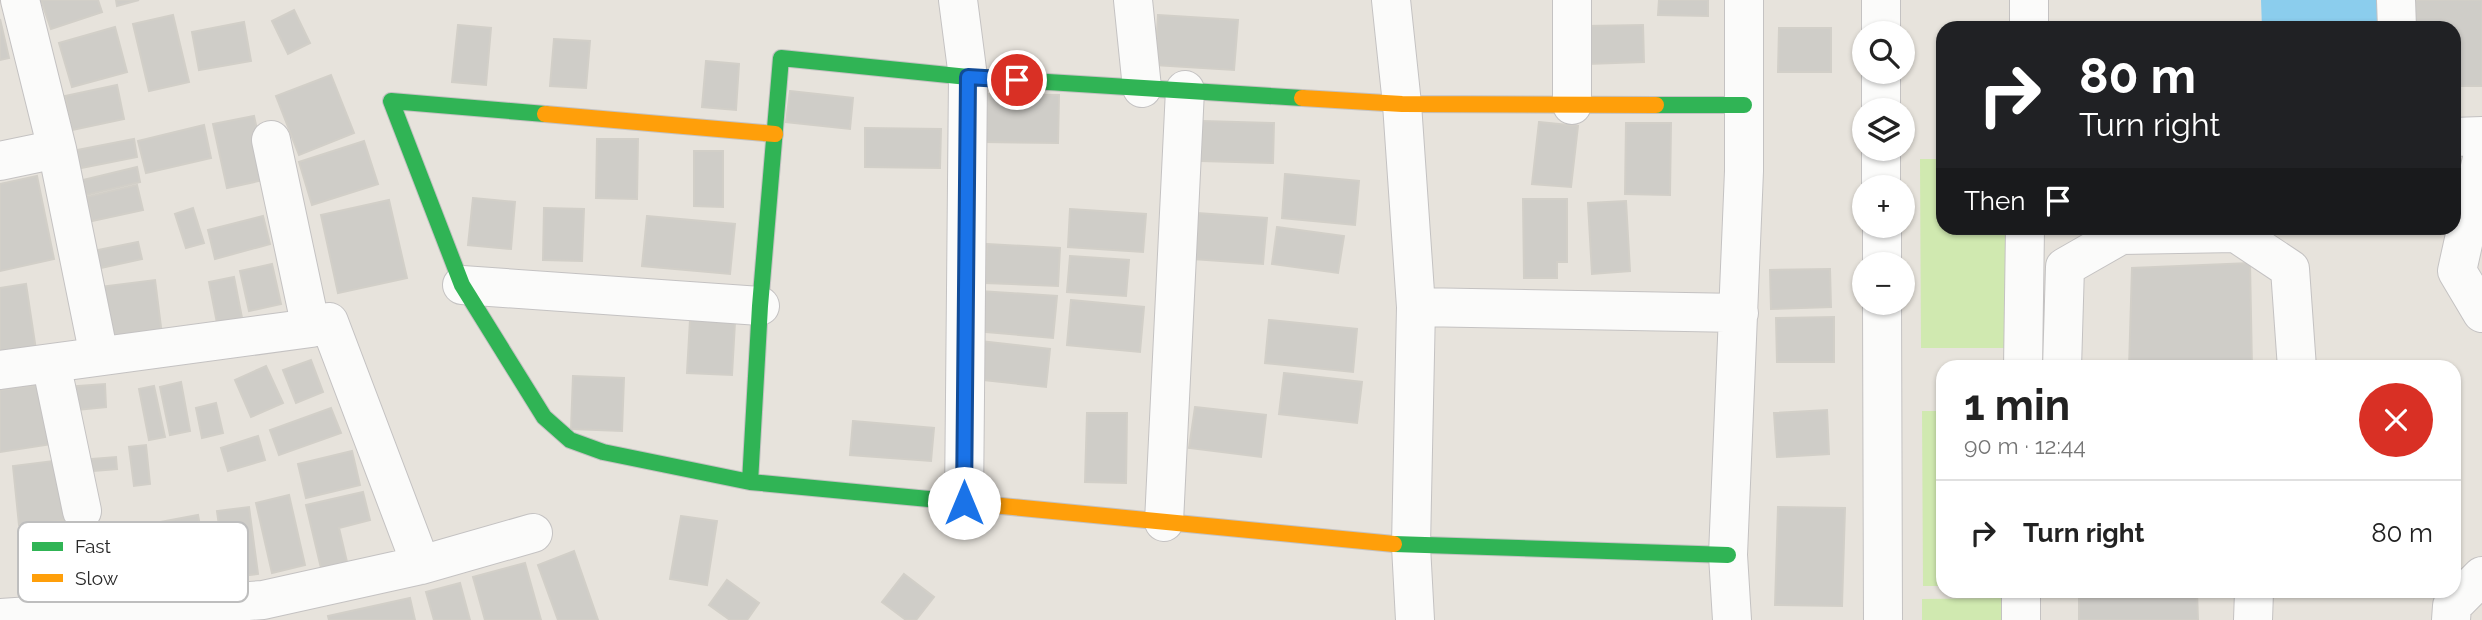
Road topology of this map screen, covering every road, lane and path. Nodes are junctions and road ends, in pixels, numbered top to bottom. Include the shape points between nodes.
1 (20, 0) edge
2 (958, 0) edge
3 (1133, 0) edge
4 (1391, 0) edge
5 (1572, 0) edge
6 (1744, 0) edge
7 (1881, 0) edge
8 (2029, 0) edge
9 (2396, 0) edge
10 (1881, 21) edge
11 (2029, 21) edge
12 (2397, 21) edge
13 (968, 77) junction
14 (1142, 88) junction
15 (1185, 90) junction
16 (1402, 104) junction
17 (1572, 105) junction
18 (1744, 105) junction
19 (775, 134) junction
20 (2482, 136) edge
21 (2461, 137) edge
22 (271, 140) dead end
23 (57, 149) junction
24 (2482, 158) edge
25 (0, 160) edge
26 (2025, 235) edge
27 (2121, 235) edge
28 (2239, 235) edge
29 (462, 285) junction
30 (760, 306) junction
31 (1416, 307) junction
32 (1738, 313) junction
33 (2482, 313) edge
34 (1882, 315) edge
35 (311, 328) junction
36 (99, 356) junction
37 (2023, 360) edge
38 (2062, 360) edge
39 (2296, 360) edge
40 (51, 363) junction
41 (0, 370) edge
42 (750, 482) junction
43 (964, 503) junction
44 (82, 511) dead end
45 (1164, 522) junction
46 (533, 533) dead end
47 (1411, 547) junction
48 (1728, 555) junction
49 (421, 565) junction
50 (2482, 576) edge
51 (2461, 597) edge
52 (2021, 598) edge
53 (2254, 598) edge
54 (2460, 598) edge
55 (248, 601) edge
56 (234, 602) edge
57 (0, 618) edge
58 (1415, 620) edge
59 (1732, 620) edge
60 (1883, 620) edge
61 (2021, 620) edge
62 (2253, 620) edge
63 (2451, 620) edge

1 - 23 street
2 - 13 street
3 - 14 street
4 - 16 street
5 - 17 street
6 - 18 street
7 - 10 street
8 - 11 street
9 - 12 street
13 - 14 street
13 - 19 street via 781,58
13 - 43 street
14 - 15 street
15 - 16 street
15 - 45 street
16 - 17 street
16 - 31 street
17 - 18 street
18 - 32 street
19 - 29 street via 391,101
19 - 30 street
20 - 21 street
22 - 35 street
23 - 25 street
23 - 36 street
24 - 33 street via 2457,271
26 - 37 street
27 - 38 street via 2065,267
28 - 39 street via 2290,269
29 - 30 street
29 - 42 street via 544,417 570,440 603,452
30 - 42 street
31 - 32 street
31 - 47 street
32 - 48 street
34 - 60 street
35 - 36 street
35 - 49 street via 329,321
36 - 40 street
40 - 41 street
40 - 44 street
42 - 43 street
43 - 45 street
45 - 47 street
46 - 49 street
47 - 48 street
47 - 58 street
48 - 59 street
49 - 55 street
50 - 51 street
52 - 61 street
53 - 62 street
54 - 63 street via 2452,606
56 - 57 street

